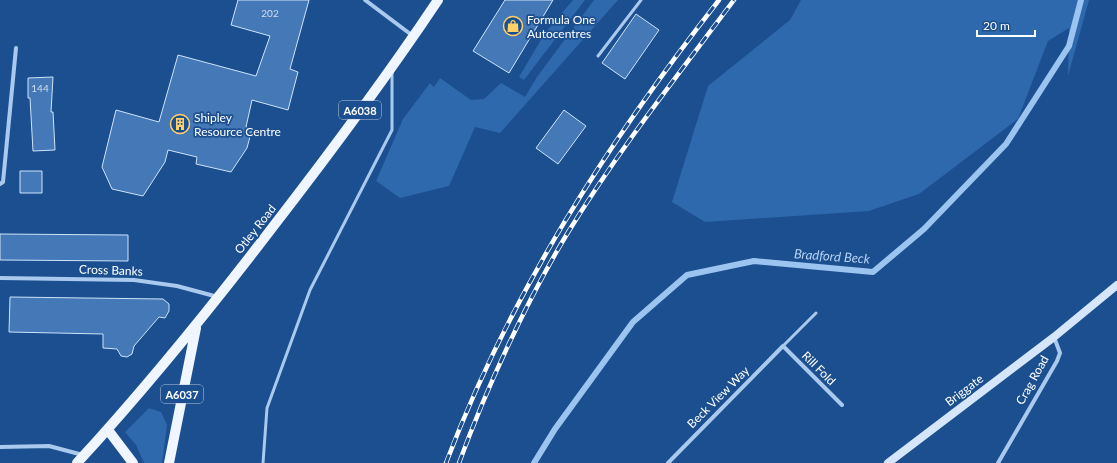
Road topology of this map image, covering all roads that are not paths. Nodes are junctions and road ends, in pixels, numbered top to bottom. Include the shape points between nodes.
1 (365, 0) edge
2 (438, 0) edge
3 (641, 0) edge
4 (414, 36) junction
5 (16, 48) dead end
6 (598, 56) dead end
7 (392, 66) junction
8 (0, 184) edge
9 (0, 278) edge
10 (1117, 285) edge
11 (219, 297) junction
12 (816, 313) dead end
13 (196, 326) junction
14 (1054, 337) junction
15 (783, 346) junction
16 (842, 405) dead end
17 (108, 430) junction
18 (0, 447) edge
19 (87, 459) edge
20 (77, 463) edge
21 (133, 463) edge
22 (169, 463) edge
23 (263, 463) edge
24 (668, 463) edge
25 (888, 463) edge
26 (998, 463) edge

1 - 4 street
2 - 4 main road, Otley Road / A6038
3 - 6 lane
4 - 7 main road, Otley Road / A6038
5 - 8 street via 3,182
7 - 11 main road, Otley Road / A6038
7 - 23 lane via 392,130 310,290 267,408
9 - 11 street, Cross Banks via 134,280 177,286
10 - 14 main road
11 - 13 main road, Otley Road / A6038
12 - 15 lane
13 - 17 main road, Otley Road / A6038
13 - 22 main road, A6037
14 - 25 main road, Briggate
14 - 26 street, Crag Road via 1060,353 1057,361
15 - 16 street, Rill Fold
15 - 24 street, Beck View Way
17 - 19 main road, Otley Road / A6038
17 - 21 main road
18 - 19 street via 49,446
19 - 20 main road, Otley Road / A6038

